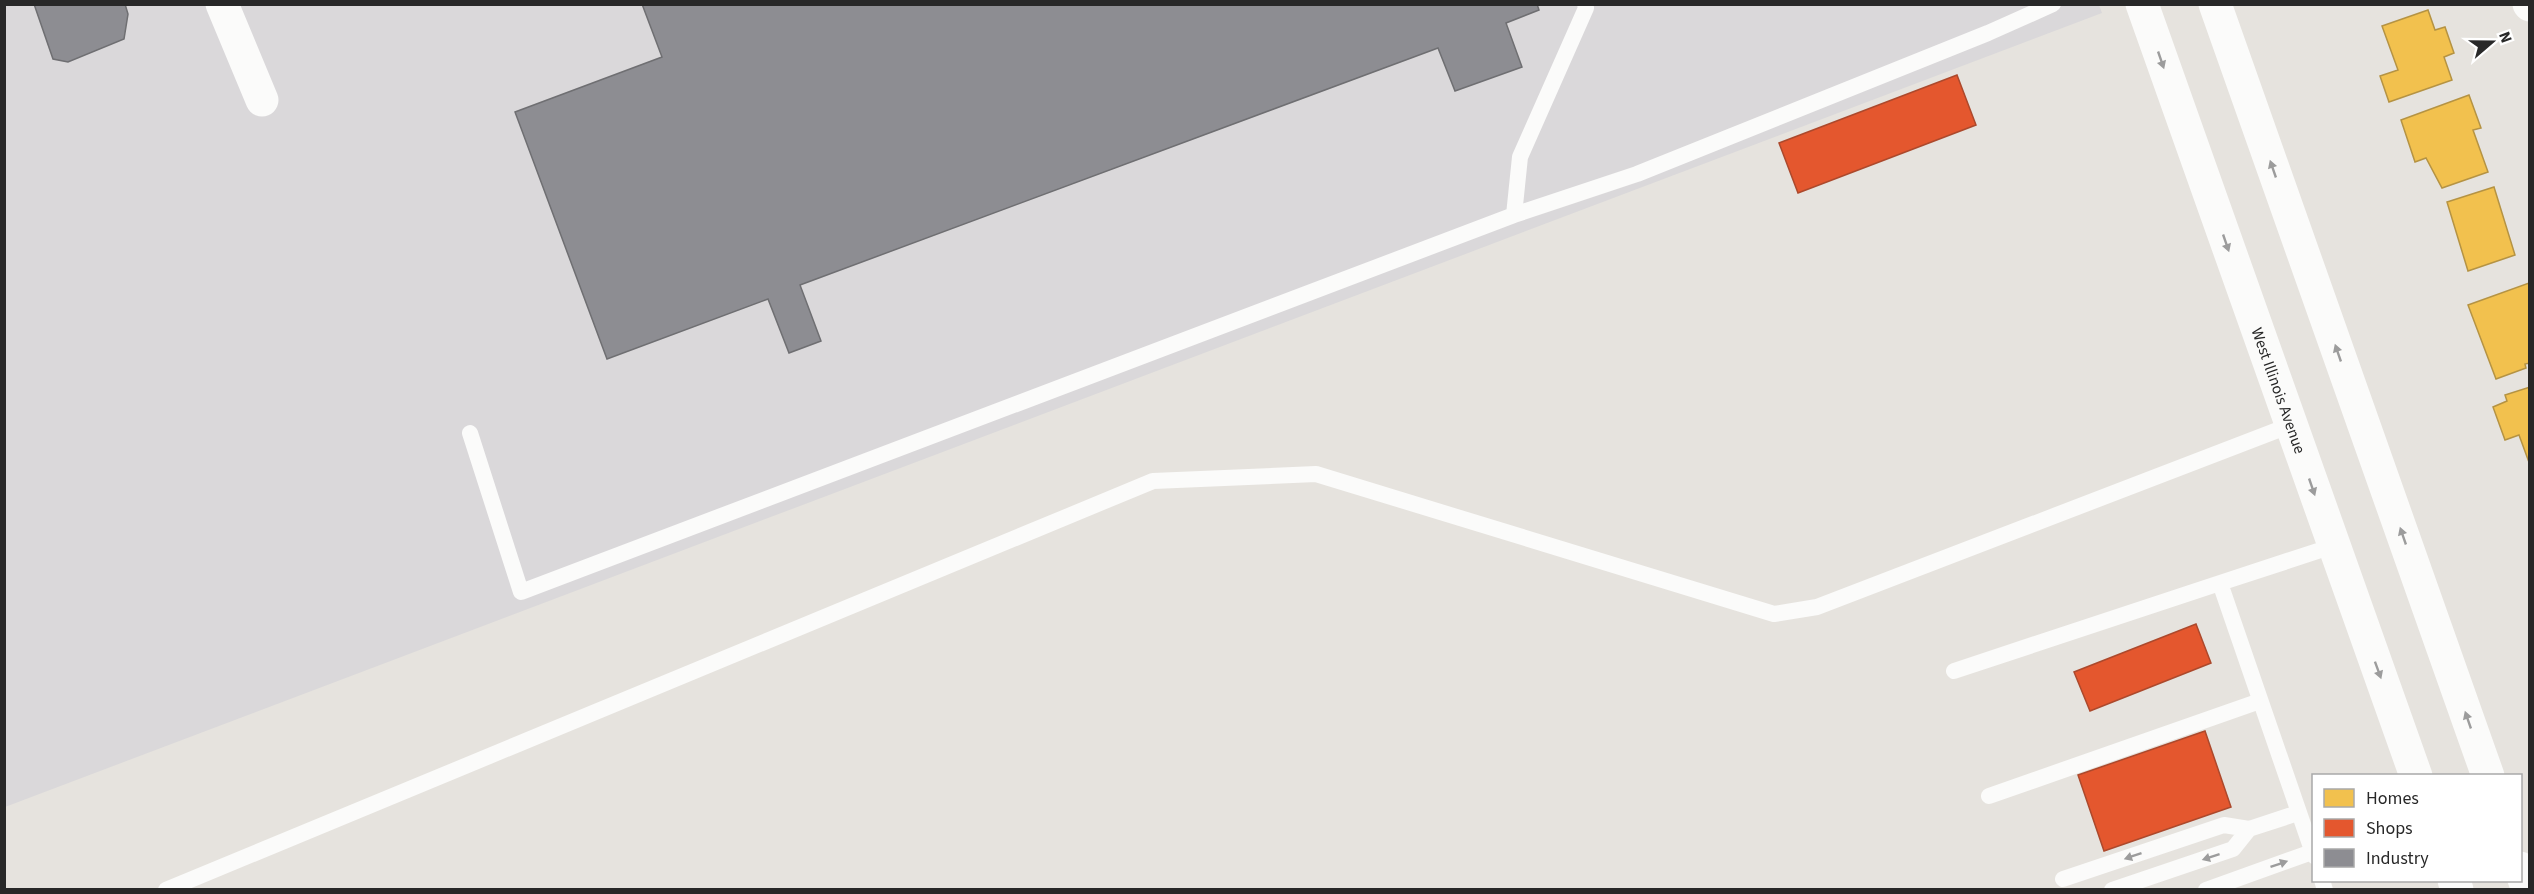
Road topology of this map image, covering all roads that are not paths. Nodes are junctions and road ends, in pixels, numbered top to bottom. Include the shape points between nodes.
1 (222, 4) edge
2 (1585, 4) edge
3 (2053, 4) edge
4 (2142, 4) edge
5 (2216, 4) edge
6 (262, 100) dead end
7 (1514, 214) junction
8 (2291, 425) junction
9 (470, 433) dead end
10 (2333, 546) junction
11 (2220, 584) junction
12 (1954, 671) dead end
13 (2260, 701) junction
14 (2415, 774) edge
15 (2487, 774) edge
16 (1989, 796) dead end
17 (2298, 813) junction
18 (2249, 829) junction
19 (2312, 851) edge
20 (2312, 854) edge
21 (2522, 874) edge
22 (2063, 879) dead end
23 (166, 890) edge
24 (2112, 890) edge
25 (2206, 890) edge
26 (2528, 890) edge

1 - 6 main road
2 - 7 lane via 1520,157
3 - 7 lane via 1637,174
4 -> 8 main road, West Illinois Avenue
15 -> 5 main road
7 - 9 lane via 521,592
8 -> 10 main road, West Illinois Avenue
8 - 23 lane via 1817,607 1774,614 1316,474 1153,481
10 - 11 lane
10 -> 14 main road, West Illinois Avenue
11 - 12 lane
11 - 13 lane
13 - 16 lane
13 - 17 lane
17 - 18 lane
17 - 19 lane
18 -> 22 lane via 2224,825
18 -> 24 lane via 2233,849
25 -> 20 lane
21 - 26 main road

